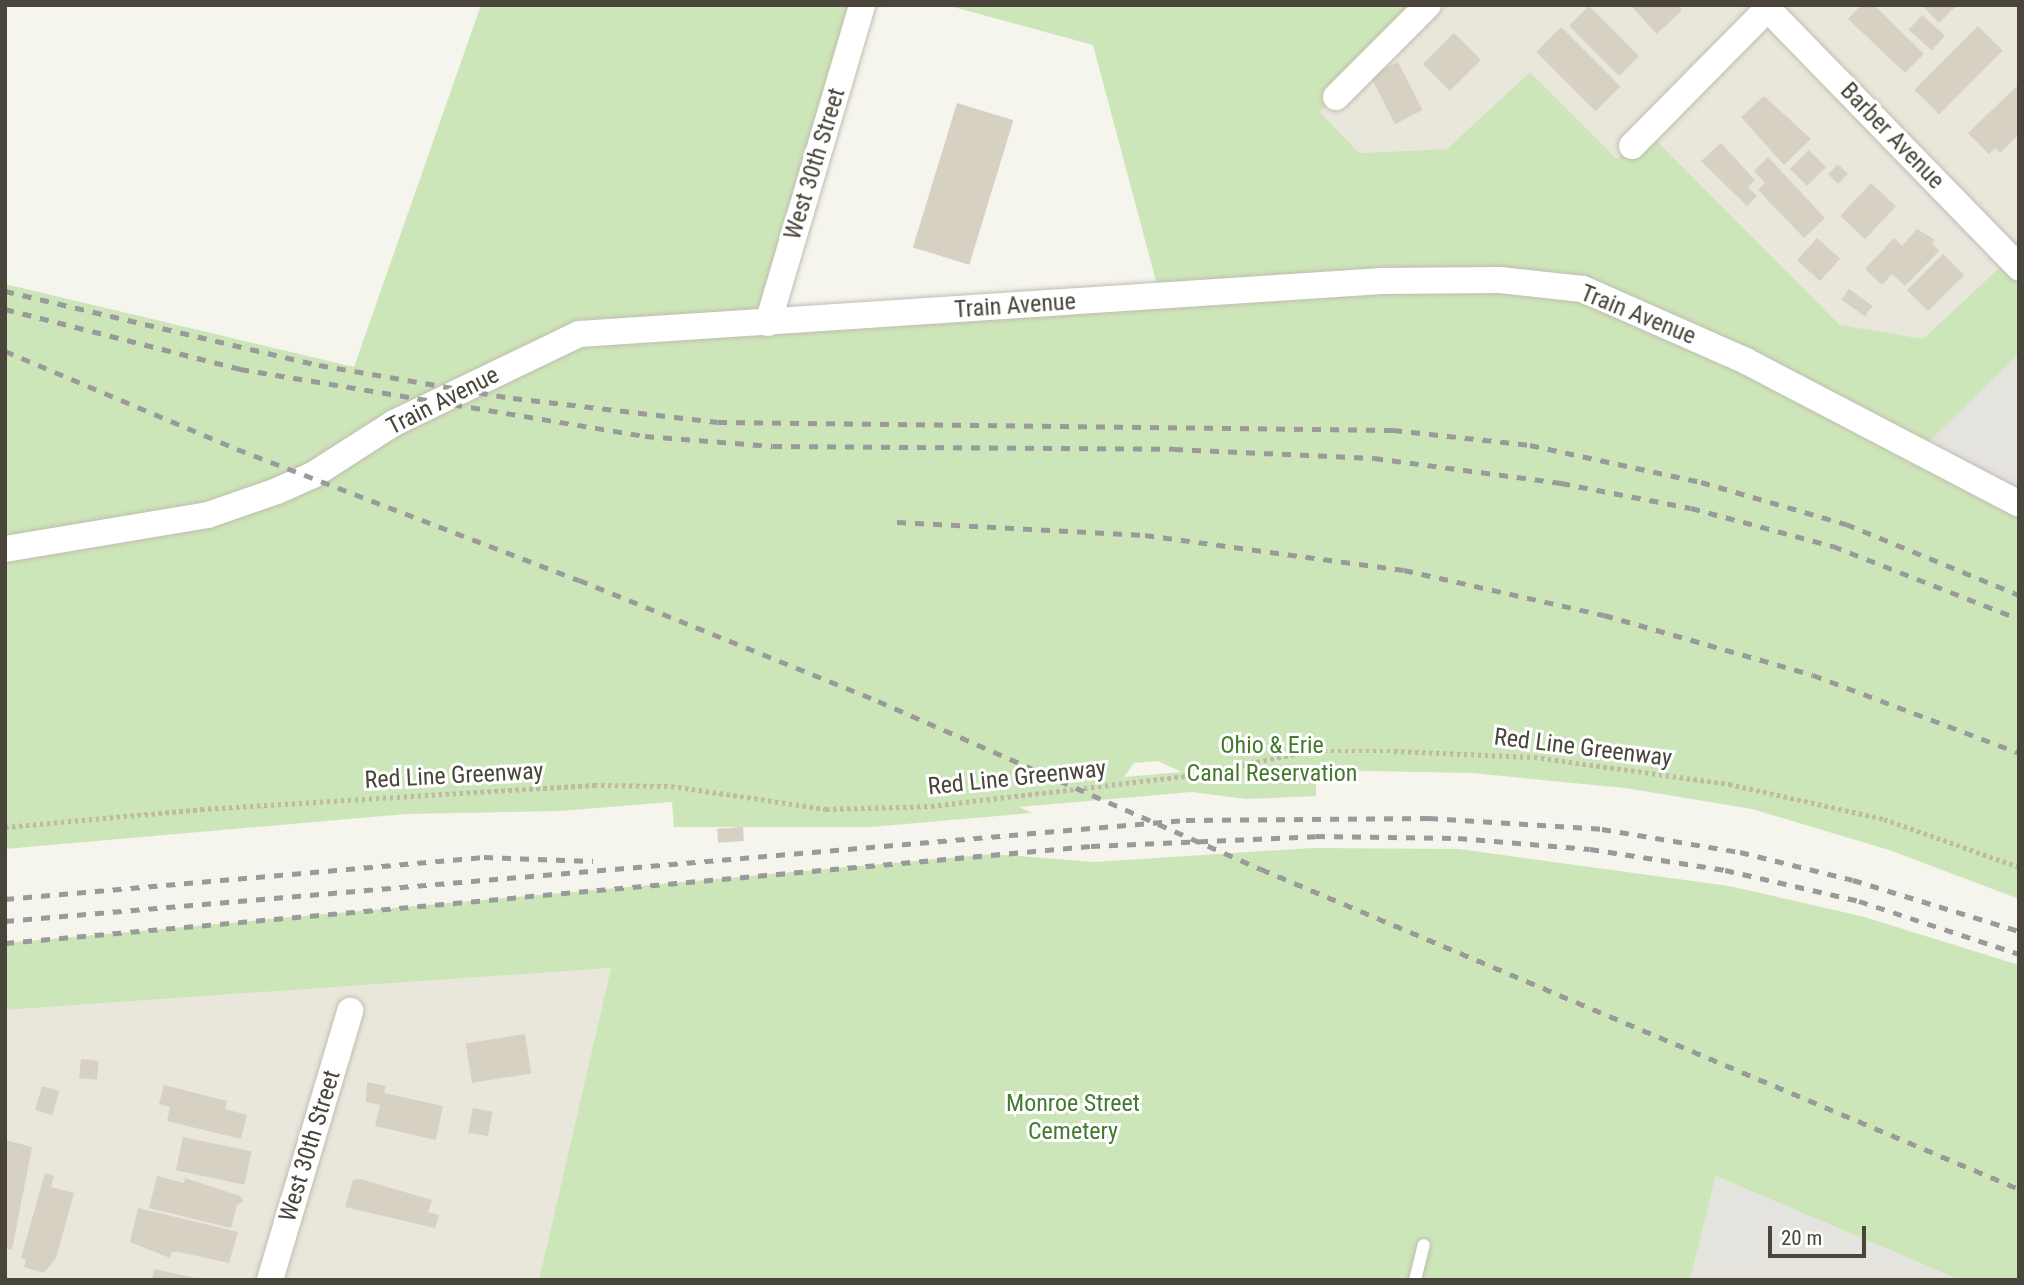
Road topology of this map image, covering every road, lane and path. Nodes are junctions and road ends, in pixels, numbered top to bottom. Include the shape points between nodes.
1 (862, 5) edge
2 (1428, 5) edge
3 (1768, 6) edge
4 (1336, 97) dead end
5 (1632, 146) dead end
6 (2019, 267) edge
7 (768, 323) junction
8 (2019, 504) edge
9 (5, 550) edge
10 (5, 827) edge
11 (2019, 867) edge
12 (350, 1011) dead end
13 (1424, 1245) dead end
14 (270, 1280) edge
15 (1415, 1280) edge

1 - 7 street, West 30th Street
2 - 4 street
3 - 5 street
3 - 6 street, Barber Avenue
7 - 8 street, Train Avenue via 1382,281 1500,280 1583,289 1746,361
7 - 9 street, Train Avenue via 579,334 394,423 313,475 277,491 208,515
10 - 11 path, Red Line Greenway via 228,807 594,785 671,786 826,809 931,806 1188,776 1310,751 1394,751 1534,757 1729,784 1884,819
12 - 14 street, West 30th Street
13 - 15 lane

